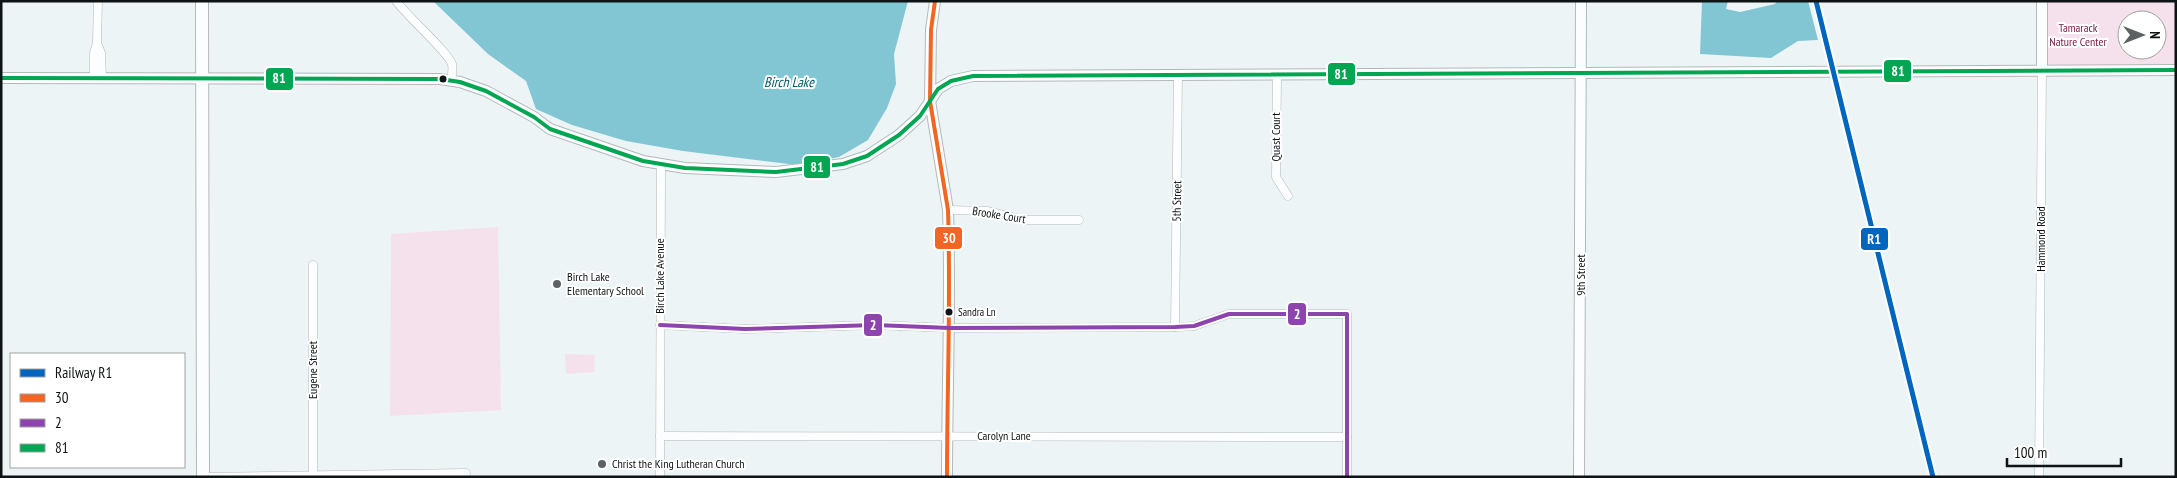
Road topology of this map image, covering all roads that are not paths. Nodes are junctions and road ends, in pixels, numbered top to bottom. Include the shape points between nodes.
1 (98, 1) edge
2 (202, 1) edge
3 (396, 1) edge
4 (935, 1) edge
5 (1581, 1) edge
6 (2042, 1) edge
7 (2042, 70) junction
8 (2176, 70) edge
9 (1582, 73) junction
10 (1277, 74) junction
11 (1178, 75) junction
12 (1, 78) edge
13 (98, 78) junction
14 (202, 78) junction
15 (450, 80) junction
16 (930, 101) junction
17 (661, 165) junction
18 (1288, 196) dead end
19 (948, 210) junction
20 (1079, 220) dead end
21 (313, 265) dead end
22 (660, 325) junction
23 (1175, 326) junction
24 (950, 328) junction
25 (660, 436) junction
26 (947, 436) junction
27 (1347, 437) junction
28 (466, 474) dead end
29 (313, 475) junction
30 (430, 475) edge
31 (203, 477) edge
32 (660, 477) edge
33 (947, 477) edge
34 (1347, 477) edge
35 (1579, 477) edge
36 (2039, 477) edge

1 - 13 street via 94,53
2 - 14 main road
3 - 15 street via 448,58 452,67
4 - 16 street via 931,30
5 - 9 street, 9th Street
6 - 7 street, Hammond Road
7 - 8 street
7 - 9 street
7 - 36 street, Hammond Road
9 - 10 street
9 - 35 street, 9th Street
10 - 11 street
10 - 18 street, Quast Court via 1276,177
11 - 16 street via 973,76 951,81 938,89
11 - 23 street, 5th Street
12 - 13 street
13 - 14 street
14 - 15 street
14 - 31 main road
15 - 17 street via 486,91 550,129
16 - 17 street via 920,116 899,135 874,153 843,164 776,172
16 - 19 street
17 - 22 street, Birch Lake Avenue
19 - 20 street, Brooke Court via 988,211 1029,220
19 - 24 street
21 - 29 street, Eugene Street
22 - 24 street via 745,329 875,325
22 - 25 street, Birch Lake Avenue
23 - 24 street
23 - 27 street via 1194,326 1228,314 1348,314
24 - 26 street
25 - 26 street, Carolyn Lane
25 - 32 street, Birch Lake Avenue
26 - 27 street, Carolyn Lane
26 - 33 street
27 - 34 street
28 - 30 street
29 - 30 street
29 - 31 street

